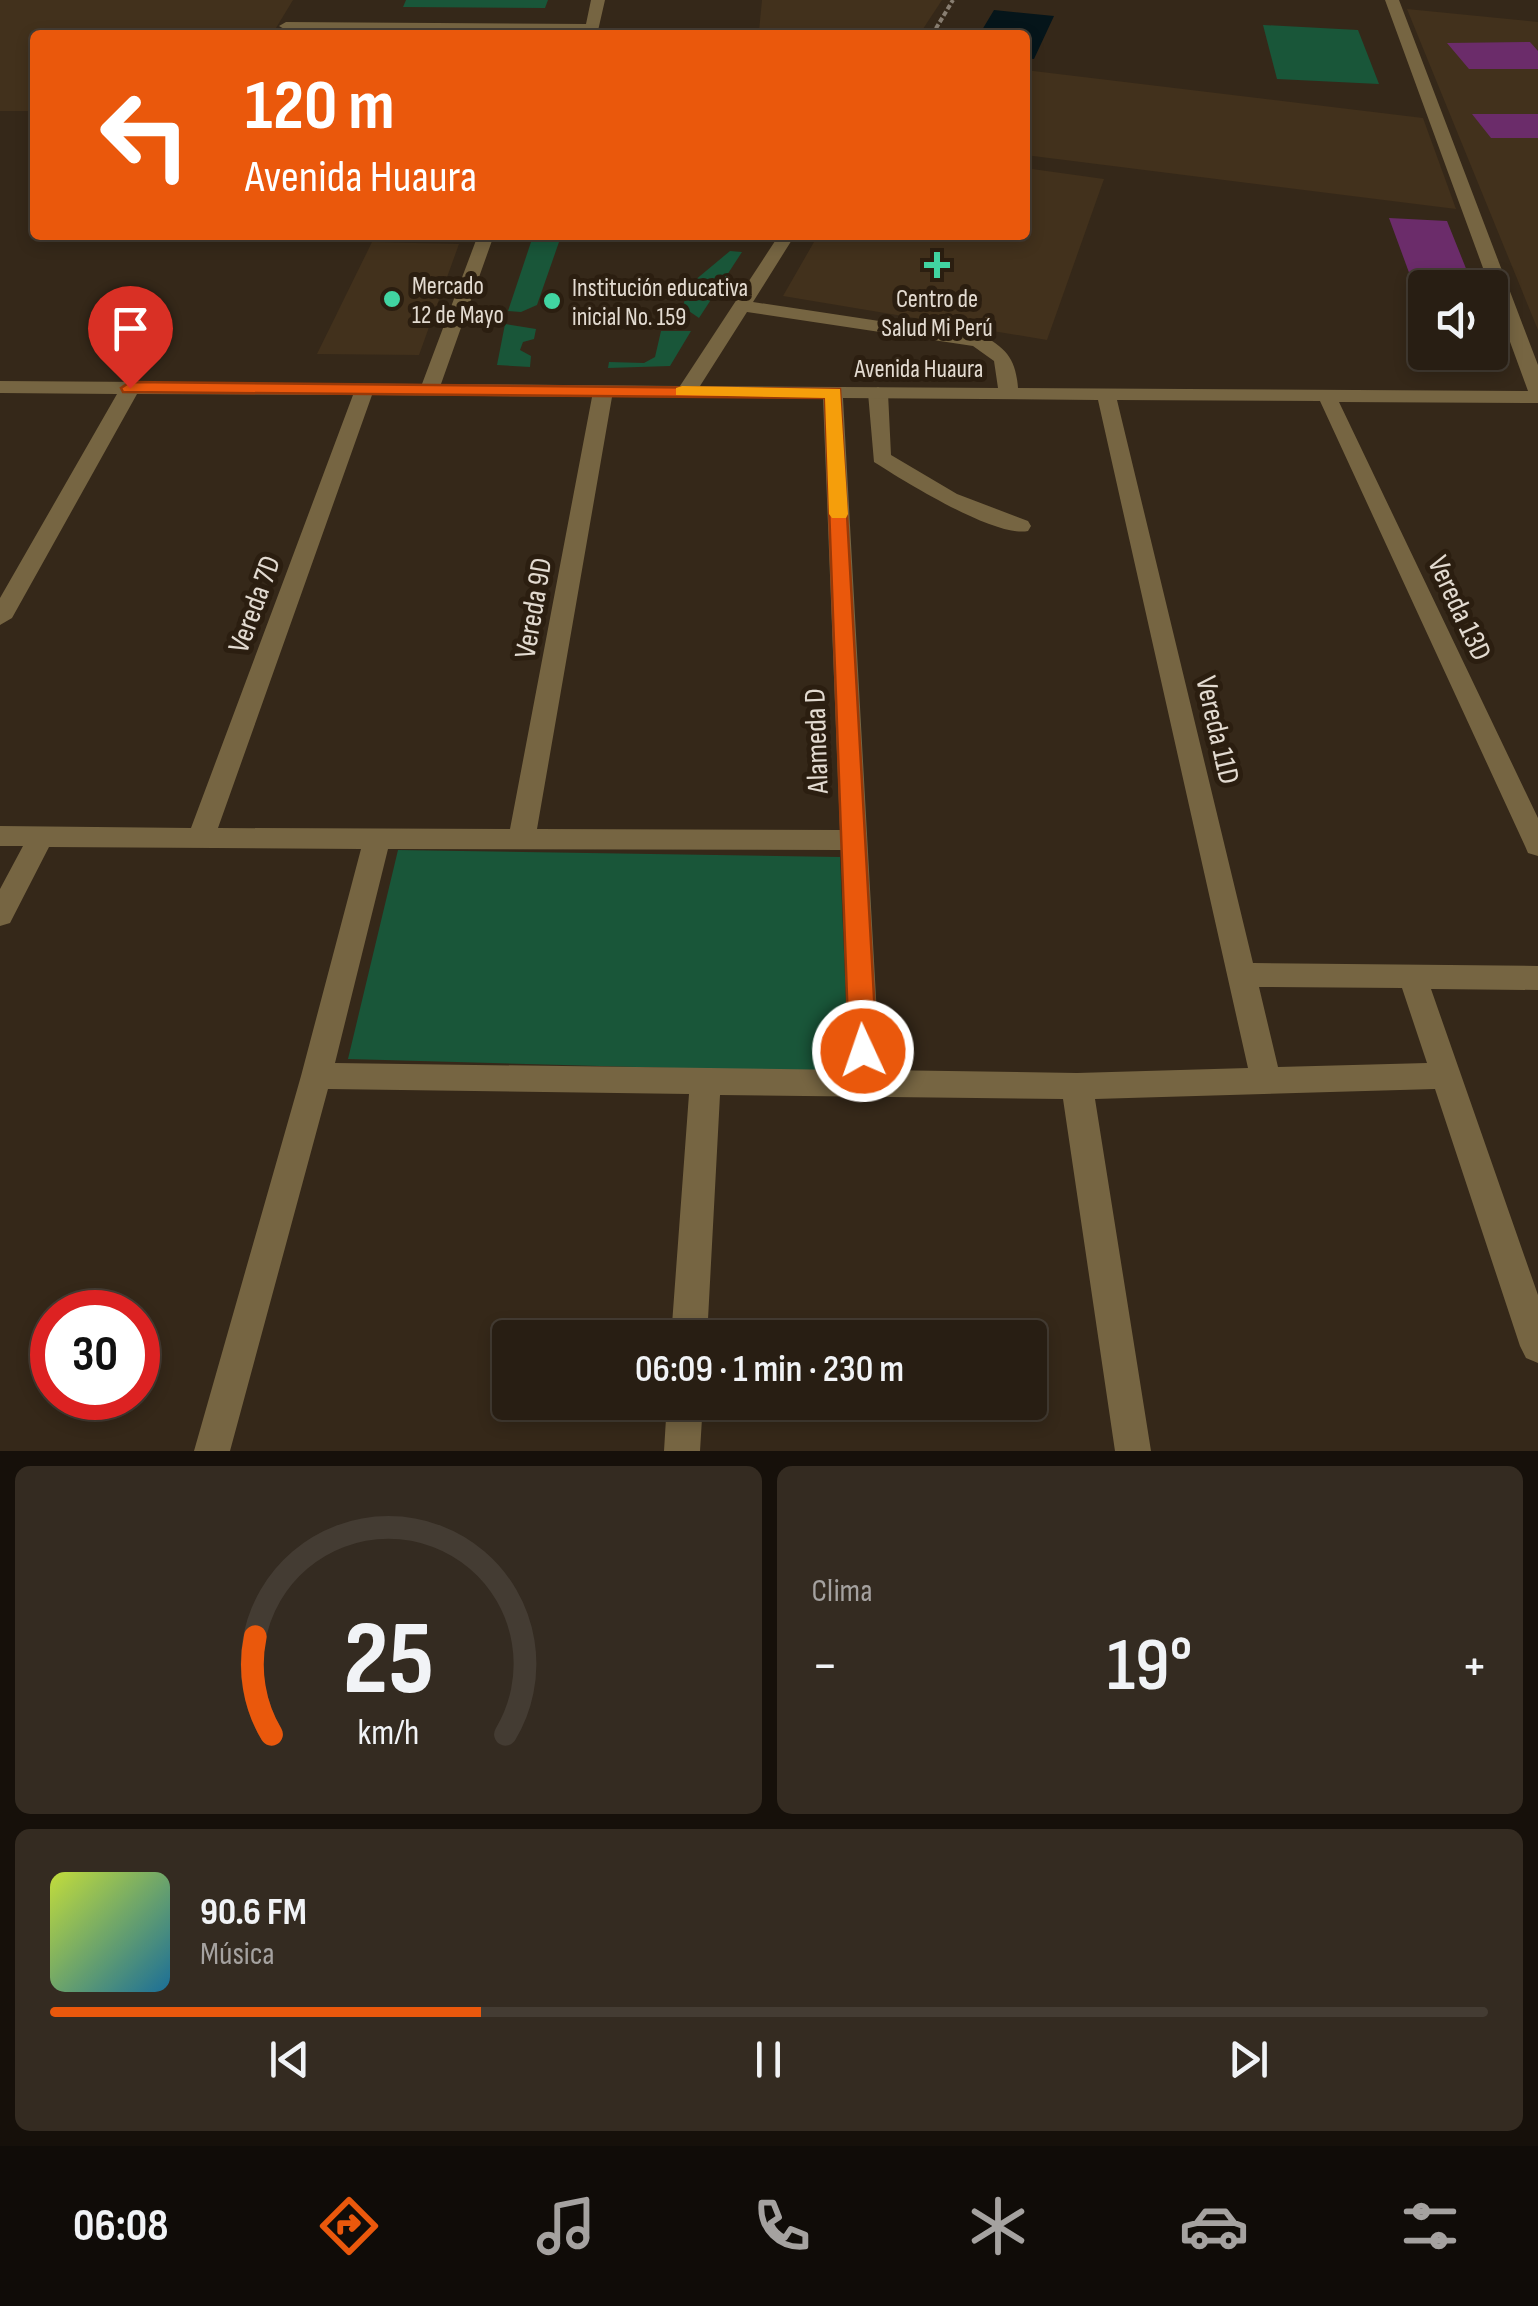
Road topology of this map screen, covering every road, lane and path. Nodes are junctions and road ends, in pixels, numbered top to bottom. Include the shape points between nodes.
1 (598, 0) edge
2 (953, 0) edge
3 (1392, 0) edge
4 (286, 26) dead end
5 (489, 30) edge
6 (590, 30) edge
7 (935, 30) edge
8 (484, 240) edge
9 (784, 240) edge
10 (745, 306) junction
11 (0, 387) edge
12 (130, 388) junction
13 (365, 390) junction
14 (429, 390) junction
15 (604, 391) junction
16 (686, 392) junction
17 (833, 392) junction
18 (878, 393) junction
19 (1008, 394) junction
20 (1106, 394) junction
21 (1538, 394) edge
22 (1328, 396) junction
23 (1020, 526) dead end
24 (0, 618) edge
25 (0, 836) edge
26 (522, 836) junction
27 (40, 837) junction
28 (200, 840) junction
29 (852, 840) junction
30 (376, 842) junction
31 (1538, 846) edge
32 (0, 915) edge
33 (1242, 975) junction
34 (1412, 975) junction
35 (1538, 978) edge
36 (316, 1076) junction
37 (1446, 1076) junction
38 (1266, 1080) junction
39 (704, 1083) junction
40 (865, 1086) junction
41 (1077, 1086) junction
42 (690, 1320) edge
43 (1538, 1346) edge
44 (684, 1420) edge
45 (212, 1451) edge
46 (682, 1451) edge
47 (1134, 1451) edge

1 - 6 street
2 - 7 path
3 - 21 street
4 - 5 street
8 - 14 street
9 - 10 street
10 - 16 street
10 - 19 street via 978,341 1008,364
11 - 12 street, Avenida Huaura
12 - 13 street, Avenida Huaura
12 - 24 street
13 - 14 street, Avenida Huaura
13 - 28 street, Vereda 7D
14 - 15 street, Avenida Huaura
15 - 16 street, Avenida Huaura
15 - 26 street, Vereda 9D
16 - 17 street, Avenida Huaura
17 - 18 street, Avenida Huaura
17 - 29 street, Alameda D
18 - 19 street, Avenida Huaura
18 - 23 street via 880,458 949,500
19 - 20 street, Avenida Huaura
20 - 22 street, Avenida Huaura
20 - 33 street, Vereda 11D
21 - 22 street, Avenida Huaura
22 - 31 street, Vereda 13D
25 - 27 street
26 - 29 street
26 - 30 street
27 - 28 street
27 - 32 street
28 - 30 street
29 - 40 street, Alameda D
30 - 36 street
33 - 34 street
33 - 38 street, Vereda 11D
34 - 35 street
34 - 37 street
36 - 39 street
36 - 45 street
37 - 38 street
37 - 43 street
38 - 41 street
39 - 40 street
39 - 42 street
40 - 41 street
41 - 47 street
44 - 46 street

